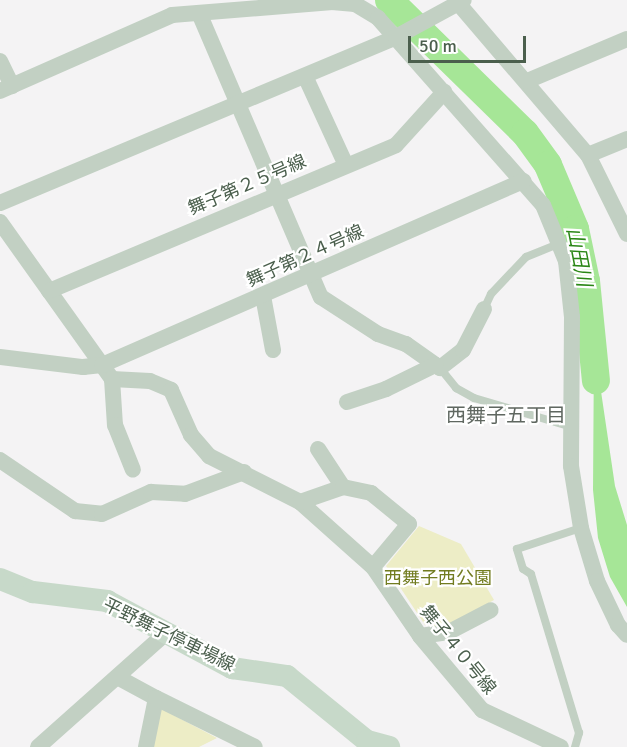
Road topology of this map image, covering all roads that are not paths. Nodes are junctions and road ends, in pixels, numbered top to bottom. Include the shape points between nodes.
1 (461, 1) edge
2 (199, 13) junction
3 (396, 37) junction
4 (627, 39) edge
5 (0, 61) edge
6 (305, 76) junction
7 (527, 81) junction
8 (6, 89) edge
9 (444, 92) junction
10 (238, 103) junction
11 (627, 140) edge
12 (588, 155) junction
13 (346, 165) junction
14 (524, 181) junction
15 (276, 194) junction
16 (0, 203) edge
17 (0, 222) edge
18 (627, 234) edge
19 (559, 244) junction
20 (311, 274) junction
21 (48, 291) junction
22 (263, 296) junction
23 (484, 309) joint
24 (273, 350) dead end
25 (0, 357) edge
26 (102, 365) junction
27 (437, 367) junction
28 (112, 379) junction
29 (346, 402) dead end
30 (572, 427) junction
31 (318, 449) dead end
32 (0, 460) edge
33 (133, 470) dead end
34 (244, 472) junction
35 (343, 487) junction
36 (300, 502) junction
37 (581, 528) junction
38 (373, 567) junction
39 (0, 579) edge
40 (491, 610) dead end
41 (166, 633) junction
42 (627, 634) edge
43 (420, 636) junction
44 (119, 678) junction
45 (156, 698) junction
46 (229, 744) edge
47 (362, 744) edge
48 (38, 747) edge
49 (146, 747) edge
50 (255, 747) edge
51 (389, 747) edge
52 (561, 747) edge
53 (575, 747) edge

1 - 3 street
1 - 7 street
2 - 3 street via 355,4 378,18
2 - 8 street via 172,15
2 - 10 street
3 - 6 street
3 - 9 street
4 - 7 street
5 - 8 street
6 - 10 street
6 - 13 street
7 - 12 street
9 - 13 street, 舞子第２５号線 via 396,145
9 - 14 street
10 - 15 street
10 - 16 street
11 - 12 street
12 - 18 street
13 - 15 street, 舞子第２５号線
14 - 19 street via 543,205
14 - 20 street, 舞子第２４号線
15 - 20 street
15 - 21 street, 舞子第２５号線
17 - 21 street
19 - 23 lane via 526,257 491,294
19 - 30 street via 566,261 572,317
20 - 22 street, 舞子第２４号線
20 - 27 street via 321,297 378,334 406,344
21 - 26 street
22 - 24 street
22 - 26 street, 舞子第２４号線
23 - 27 street via 463,350
25 - 26 street via 83,367
26 - 28 street
27 - 29 street
27 - 30 lane via 456,387 474,398
28 - 33 street via 115,425
28 - 34 street, 舞子４０号線 via 150,381 171,390 191,435 209,456
30 - 37 street via 572,466
31 - 35 street
32 - 34 street via 75,511 102,514 151,492 185,494
34 - 36 street, 舞子４０号線
35 - 36 street
35 - 38 street via 371,493 409,524
36 - 38 street, 舞子４０号線
37 - 42 street via 597,581 618,625
37 - 53 lane via 517,549 523,569 531,574 579,733
38 - 43 street, 舞子４０号線
39 - 41 main road, 平野舞子停車場線 via 33,592 108,601
40 - 43 street via 449,632
41 - 44 street
41 - 47 main road, 平野舞子停車場線 via 232,668 287,676
43 - 52 street, 舞子４０号線 via 482,710
44 - 45 street
44 - 48 street
45 - 46 street
45 - 49 street
46 - 50 street
47 - 51 main road, 平野舞子停車場線

